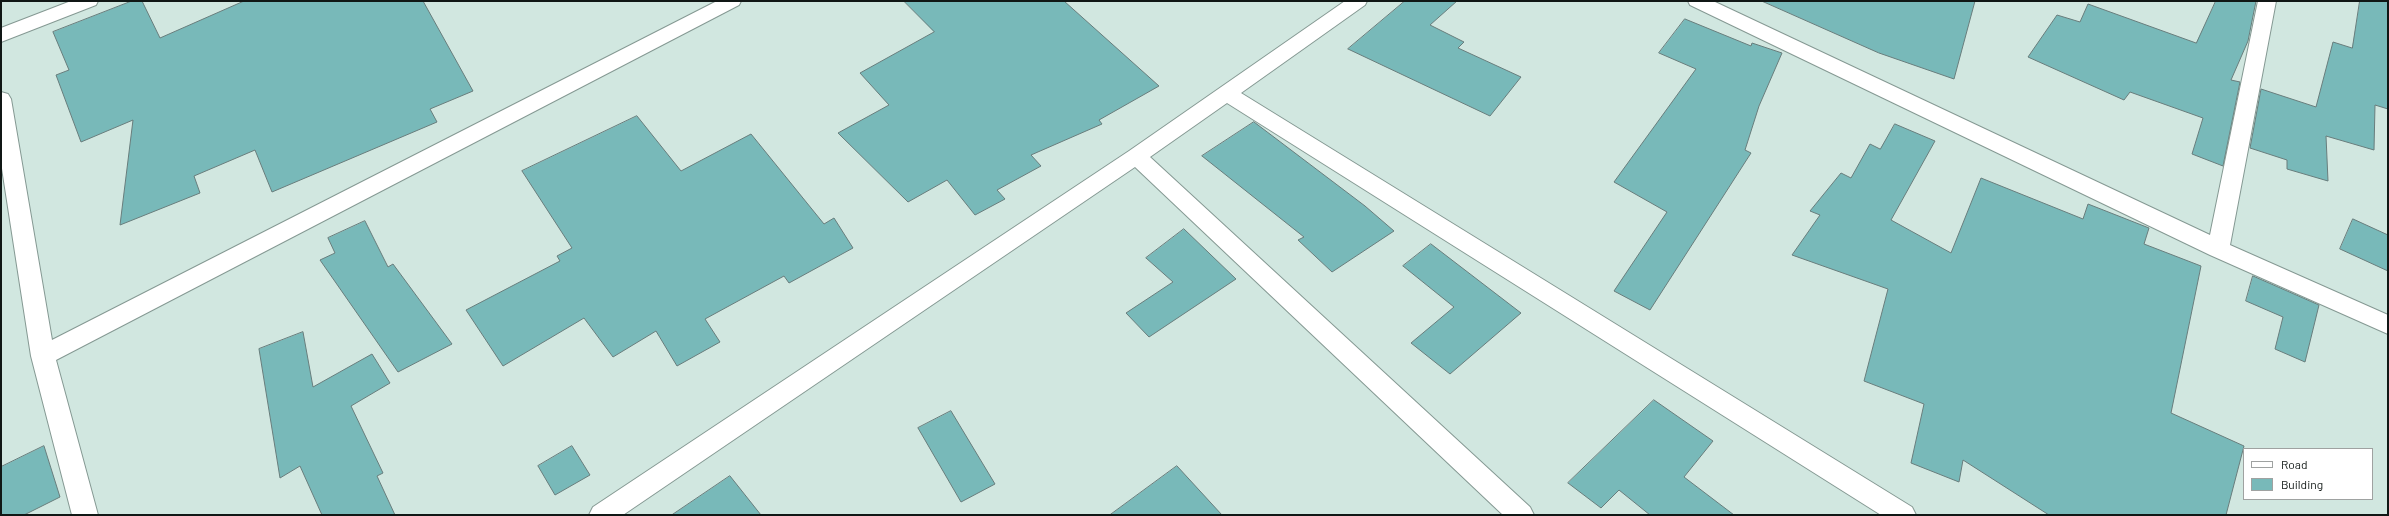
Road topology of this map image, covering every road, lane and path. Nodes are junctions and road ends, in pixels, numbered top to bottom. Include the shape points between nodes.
1 (89, 1) edge
2 (732, 1) edge
3 (1358, 1) edge
4 (1697, 1) edge
5 (2261, 3) edge
6 (1, 35) edge
7 (1226, 93) junction
8 (1, 99) edge
9 (1136, 156) junction
10 (2218, 249) junction
11 (2388, 326) edge
12 (43, 356) junction
13 (85, 515) edge
14 (602, 515) edge
15 (1522, 515) edge
16 (1903, 515) edge

1 - 6 street
2 - 12 street
3 - 7 street
4 - 10 street
5 - 10 street
7 - 9 street
7 - 16 street
8 - 12 street
9 - 14 street
9 - 15 street
10 - 11 street
12 - 13 street

